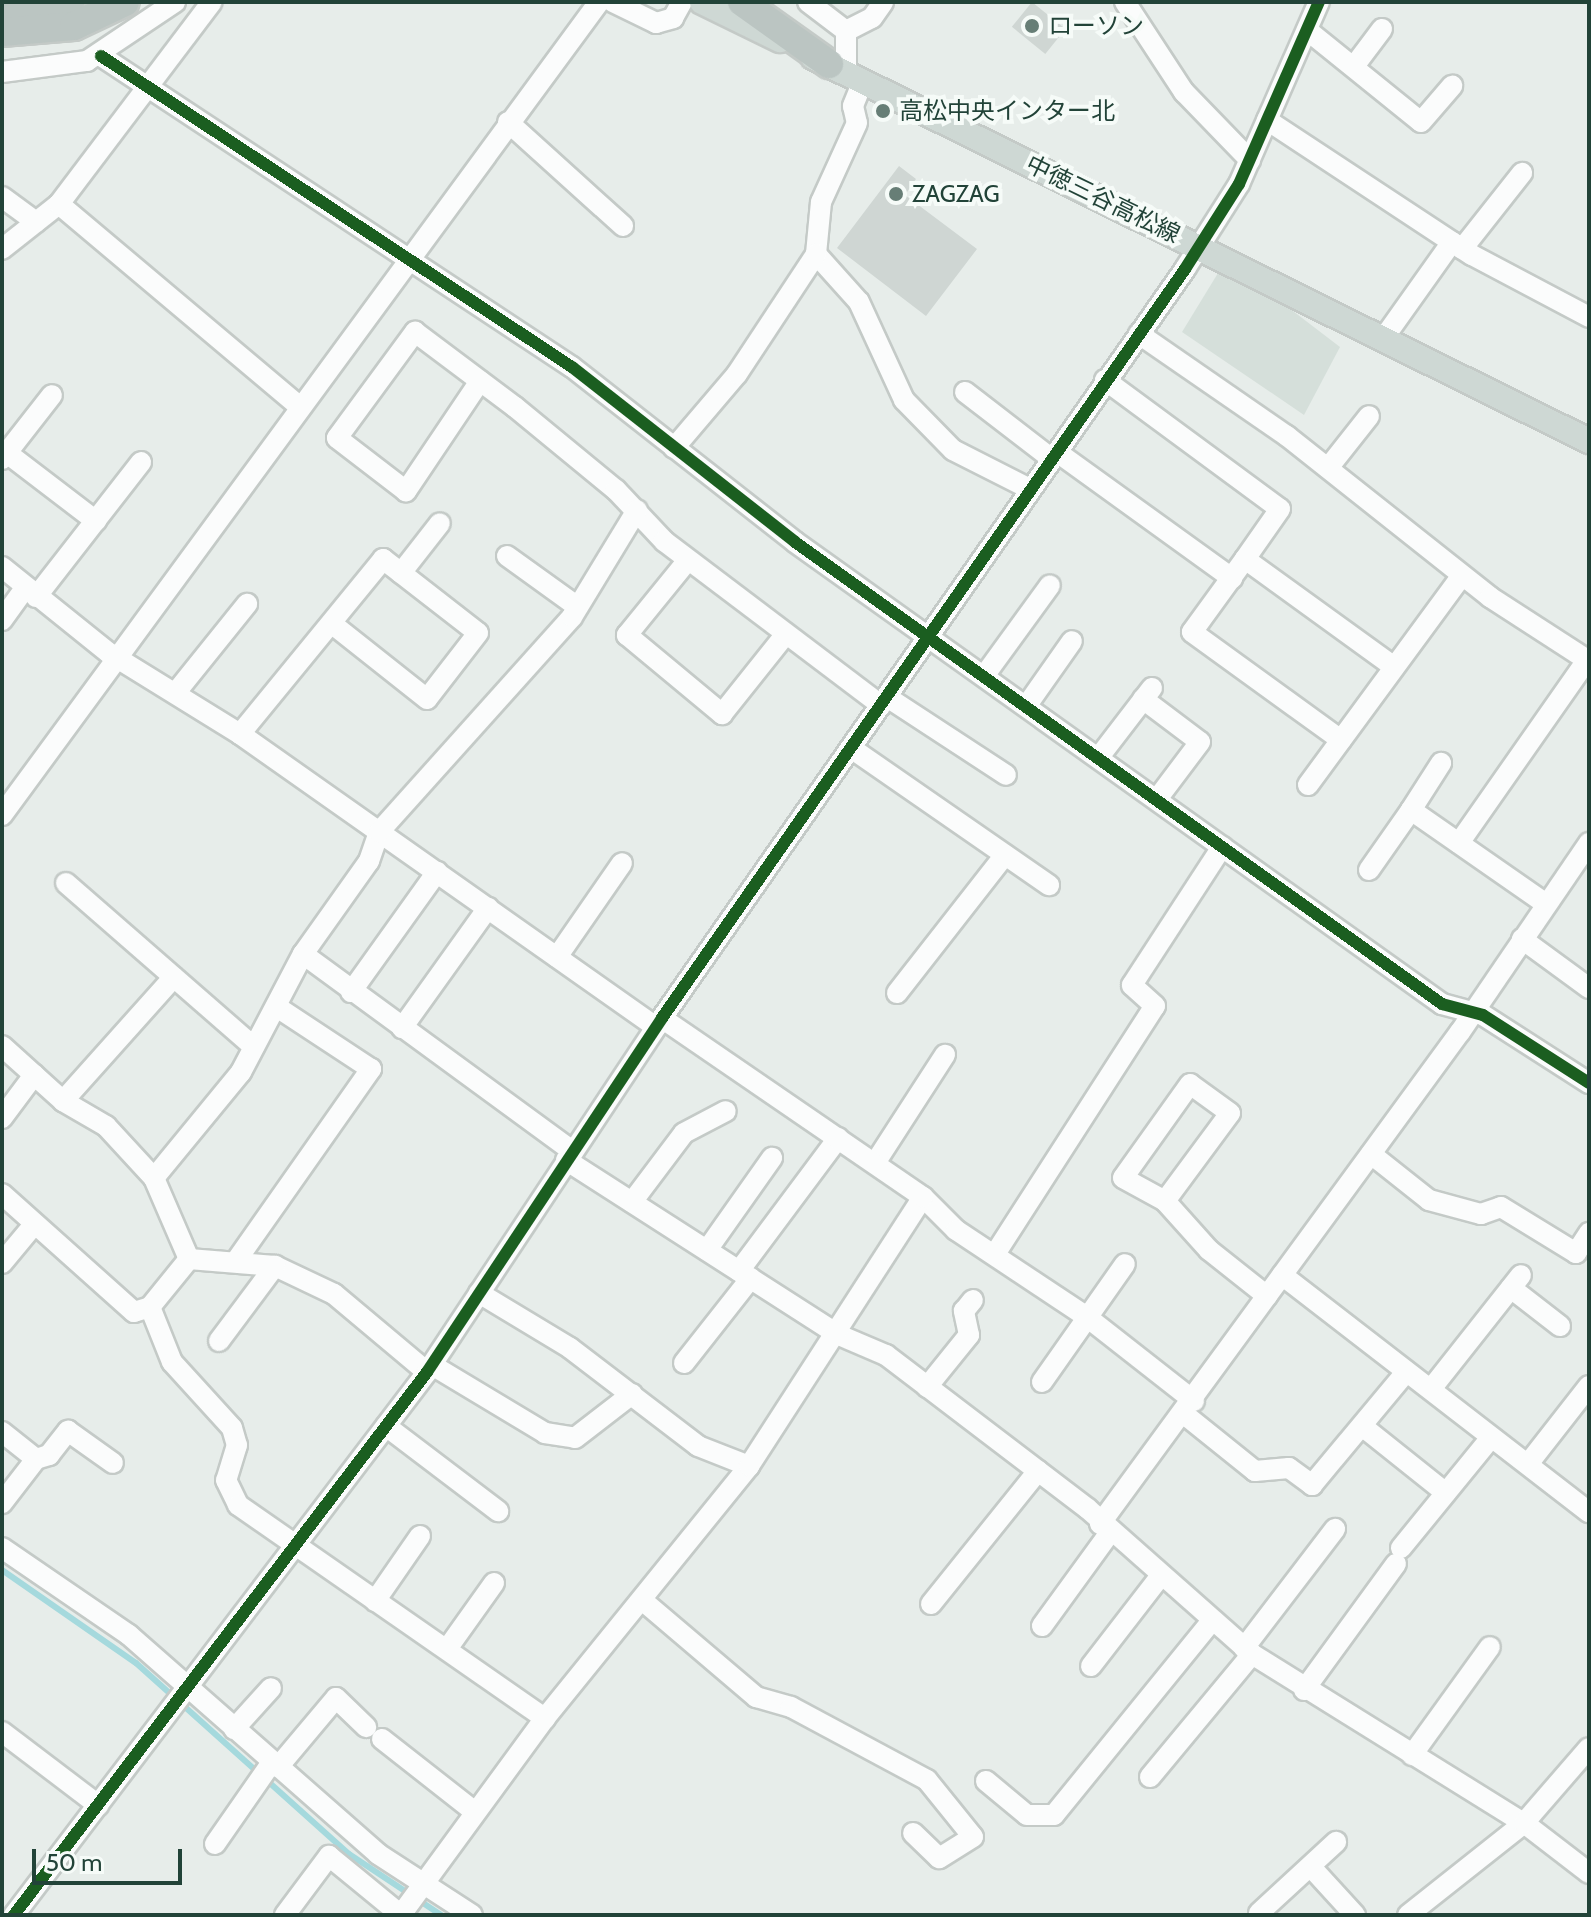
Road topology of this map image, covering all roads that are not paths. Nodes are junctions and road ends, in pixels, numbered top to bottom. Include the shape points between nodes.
1 (70, 2) edge
2 (125, 2) edge
3 (175, 2) edge
4 (212, 2) edge
5 (599, 2) edge
6 (613, 2) edge
7 (682, 2) edge
8 (702, 2) edge
9 (742, 2) edge
10 (808, 2) edge
11 (883, 2) edge
12 (1125, 2) edge
13 (1319, 2) edge
14 (2, 12) edge
15 (1382, 29) dead end
16 (1307, 30) junction
17 (846, 31) junction
18 (2, 32) edge
19 (101, 56) junction
20 (1355, 65) junction
21 (2, 72) edge
22 (846, 73) junction
23 (1452, 86) dead end
24 (150, 91) junction
25 (1267, 120) junction
26 (508, 122) junction
27 (1250, 160) junction
28 (1522, 173) dead end
29 (2, 197) edge
30 (59, 204) junction
31 (36, 222) junction
32 (623, 226) dead end
33 (1457, 245) junction
34 (1200, 247) junction
35 (2, 249) edge
36 (816, 254) junction
37 (412, 261) junction
38 (1586, 310) edge
39 (1139, 334) junction
40 (1383, 339) junction
41 (1105, 380) junction
42 (480, 381) junction
43 (965, 392) dead end
44 (52, 395) dead end
45 (299, 406) junction
46 (1369, 416) dead end
47 (1589, 441) edge
48 (674, 448) junction
49 (1054, 455) junction
50 (4, 456) edge
51 (141, 462) dead end
52 (1328, 468) junction
53 (1030, 489) junction
54 (637, 510) junction
55 (96, 521) junction
56 (440, 523) dead end
57 (507, 556) dead end
58 (1245, 559) junction
59 (688, 560) junction
60 (2, 567) edge
61 (401, 573) junction
62 (1462, 575) junction
63 (1232, 578) junction
64 (1050, 585) dead end
65 (30, 592) junction
66 (247, 604) dead end
67 (578, 607) junction
68 (2, 620) edge
69 (331, 623) junction
70 (785, 635) junction
71 (1072, 641) dead end
72 (926, 642) junction
73 (122, 659) junction
74 (1588, 661) edge
75 (1394, 667) junction
76 (984, 676) junction
77 (177, 691) junction
78 (884, 701) junction
79 (1027, 705) junction
80 (240, 734) junction
81 (1341, 740) junction
82 (851, 748) junction
83 (1099, 757) junction
84 (1441, 763) dead end
85 (1006, 775) dead end
86 (1308, 785) dead end
87 (1157, 799) junction
88 (1411, 810) junction
89 (2, 815) edge
90 (379, 832) junction
91 (1459, 843) junction
92 (1589, 843) edge
93 (1222, 847) junction
94 (1005, 855) junction
95 (622, 863) dead end
96 (1369, 870) dead end
97 (437, 872) junction
98 (66, 883) dead end
99 (1049, 885) dead end
100 (1546, 904) junction
101 (488, 908) junction
102 (1522, 939) junction
103 (303, 954) junction
104 (557, 957) junction
105 (174, 977) junction
106 (1589, 988) edge
107 (351, 992) junction
108 (897, 993) dead end
109 (277, 1007) junction
110 (1467, 1022) junction
111 (659, 1023) junction
112 (402, 1028) junction
113 (2, 1046) edge
114 (254, 1047) junction
115 (945, 1055) dead end
116 (34, 1075) junction
117 (1589, 1083) edge
118 (63, 1101) junction
119 (726, 1111) dead end
120 (2, 1118) edge
121 (838, 1138) junction
122 (1371, 1154) junction
123 (569, 1155) junction
124 (772, 1158) dead end
125 (875, 1163) junction
126 (154, 1178) junction
127 (2, 1194) edge
128 (923, 1197) junction
129 (1165, 1201) junction
130 (632, 1202) junction
131 (32, 1227) junction
132 (1589, 1233) edge
133 (707, 1250) junction
134 (995, 1254) junction
135 (189, 1259) junction
136 (236, 1261) junction
137 (2, 1263) edge
138 (1125, 1264) dead end
139 (275, 1266) junction
140 (745, 1274) junction
141 (1282, 1275) junction
142 (479, 1293) junction
143 (1267, 1296) junction
144 (973, 1300) dead end
145 (150, 1307) junction
146 (1087, 1317) junction
147 (1560, 1326) dead end
148 (839, 1335) junction
149 (219, 1341) dead end
150 (684, 1363) dead end
151 (430, 1369) junction
152 (1402, 1377) dead end
153 (1042, 1382) dead end
154 (1589, 1386) edge
155 (927, 1387) junction
156 (1431, 1389) junction
157 (632, 1394) junction
158 (1189, 1408) junction
159 (386, 1426) junction
160 (1362, 1426) junction
161 (2, 1432) edge
162 (1485, 1445) dead end
163 (36, 1459) junction
164 (113, 1463) dead end
165 (1528, 1464) junction
166 (749, 1466) junction
167 (1038, 1471) junction
168 (1446, 1493) junction
169 (2, 1503) edge
170 (498, 1511) dead end
171 (1589, 1512) edge
172 (1104, 1529) junction
173 (1335, 1529) dead end
174 (420, 1536) dead end
175 (2, 1548) edge
176 (292, 1549) junction
177 (1159, 1578) junction
178 (494, 1583) dead end
179 (642, 1600) junction
180 (375, 1601) junction
181 (931, 1604) dead end
182 (1211, 1622) junction
183 (1042, 1626) dead end
184 (1490, 1647) dead end
185 (447, 1649) junction
186 (1248, 1651) junction
187 (1091, 1666) dead end
188 (271, 1688) dead end
189 (1304, 1690) junction
190 (182, 1694) junction
191 (545, 1718) junction
192 (234, 1729) junction
193 (2, 1732) edge
194 (1589, 1748) edge
195 (1412, 1755) junction
196 (272, 1766) junction
197 (1150, 1777) dead end
198 (986, 1781) dead end
199 (98, 1805) junction
200 (475, 1812) junction
201 (1524, 1823) junction
202 (913, 1833) dead end
203 (1336, 1842) dead end
204 (215, 1844) dead end
205 (1311, 1867) junction
206 (1589, 1873) edge
207 (411, 1900) edge
208 (1259, 1913) dead end
209 (14, 1915) edge
210 (285, 1915) edge
211 (472, 1915) edge
212 (1355, 1915) edge
213 (1408, 1915) edge

1 - 14 highway
2 - 18 highway via 74,26
3 - 19 street
4 - 24 street
5 - 26 street
6 - 7 street via 656,23 673,18
8 - 22 main road, 中徳三谷高松線
9 - 22 highway
10 - 17 street
11 - 17 street via 872,18
12 - 27 street via 1184,92
13 - 16 street
15 - 20 street
16 - 20 street
16 - 25 street
17 - 22 street
19 - 21 street
19 - 24 street
20 - 23 street via 1421,122
22 - 34 main road, 中徳三谷高松線
22 - 36 street via 857,123 821,202
24 - 30 street
24 - 37 street
25 - 27 street
25 - 33 street
26 - 32 street
26 - 37 street
27 - 34 street
28 - 33 street
29 - 31 street
30 - 31 street
30 - 45 street
31 - 35 street
33 - 38 street
33 - 40 street
34 - 39 street
34 - 40 main road, 中徳三谷高松線
36 - 48 street via 737,374
36 - 53 street via 859,302 904,400 953,450
37 - 45 street
37 - 48 street via 572,367
39 - 41 street
39 - 52 street
40 - 47 main road, 中徳三谷高松線
41 - 49 street
41 - 58 street via 1280,509
42 - 42 street via 415,332 337,438 406,491
42 - 54 street
43 - 49 street
44 - 50 street
45 - 73 street
46 - 52 street
48 - 72 street
49 - 53 street
49 - 63 street
50 - 55 street
51 - 55 street
52 - 62 street
53 - 72 street
54 - 59 street
54 - 67 street
55 - 65 street
56 - 61 street
57 - 67 street
58 - 63 street
58 - 75 street
59 - 70 street
59 - 70 street via 627,635 722,714
60 - 65 street
61 - 69 street via 383,559
61 - 69 street via 478,633 427,699
62 - 74 street
62 - 75 street
63 - 81 street via 1192,632
64 - 76 street
65 - 68 street
65 - 73 street
66 - 77 street
67 - 90 street
69 - 80 street
70 - 78 street
71 - 79 street
72 - 76 street
72 - 78 street
73 - 77 street
73 - 89 street
74 - 91 street
75 - 81 street
76 - 79 street
77 - 80 street
78 - 82 street
78 - 85 street via 982,748
79 - 83 street
80 - 90 street
81 - 86 street
82 - 94 street
82 - 111 street
83 - 87 street
83 - 87 street via 1148,694 1200,742
84 - 88 street
87 - 93 street
88 - 91 street
88 - 96 street
90 - 97 street
90 - 103 street via 343,904
91 - 100 street
92 - 100 street
93 - 110 street
93 - 134 street via 1132,985 1155,1006
94 - 99 street
94 - 108 street
95 - 104 street
97 - 101 street
97 - 107 street
98 - 105 street
100 - 102 street
101 - 104 street
101 - 112 street
102 - 106 street
102 - 110 street
103 - 107 street
103 - 109 street
104 - 111 street
105 - 114 street
105 - 118 street
107 - 112 street
109 - 114 street
109 - 136 street via 371,1069
110 - 117 street
110 - 122 street
111 - 121 street
111 - 123 street
112 - 123 street
113 - 116 street
114 - 126 street
115 - 125 street
116 - 118 street
116 - 120 street
118 - 126 street via 106,1126
119 - 130 street via 684,1133
121 - 125 street
121 - 140 street
122 - 132 street via 1429,1200 1481,1214 1501,1207 1576,1253
122 - 141 street
123 - 130 street
123 - 142 street
124 - 133 street
125 - 128 street
126 - 135 street
127 - 131 street
128 - 134 street via 956,1230
128 - 148 street
129 - 129 street via 1123,1178 1190,1084 1230,1113
129 - 143 street via 1209,1250
130 - 133 street
131 - 137 street
131 - 145 street via 134,1312
133 - 140 street
134 - 146 street
135 - 136 street
135 - 145 street
136 - 139 street
138 - 146 street
139 - 149 street
139 - 151 street via 334,1294
140 - 148 street
140 - 150 street
141 - 143 street
141 - 156 street
142 - 151 street
142 - 157 street
143 - 158 street
144 - 155 street via 964,1311 969,1335
145 - 176 street via 172,1362 232,1428 237,1445 226,1480 238,1505
146 - 153 street
146 - 158 street
147 - 156 street via 1516,1281
148 - 155 street via 886,1355
148 - 166 street
151 - 157 street via 521,1421 575,1438
151 - 159 street
152 - 160 street
154 - 165 street
155 - 167 street
156 - 165 street
157 - 166 street via 698,1446
158 - 160 street via 1255,1471 1289,1468 1312,1485
158 - 172 street
159 - 170 street
159 - 176 street
160 - 168 street
161 - 163 street
162 - 168 street
163 - 164 street via 49,1455 68,1431
163 - 169 street
165 - 171 street
166 - 179 street
167 - 172 street
167 - 181 street
168 - 189 street
172 - 177 street
172 - 183 street
173 - 186 street
174 - 180 street
175 - 190 street via 129,1635
176 - 180 street
176 - 190 street
177 - 182 street
177 - 187 street
178 - 185 street
179 - 191 street
179 - 202 street via 756,1697 791,1707 927,1780 973,1837 939,1858
180 - 185 street
182 - 186 street
182 - 198 street via 1054,1815 1027,1815
184 - 195 street
185 - 191 street
186 - 189 street
186 - 197 street
188 - 192 street
189 - 195 street
190 - 192 street
190 - 199 street
191 - 200 street
192 - 196 street
193 - 199 street
194 - 201 street
195 - 201 street
196 - 200 street via 336,1698
196 - 204 street
196 - 207 street via 378,1854
199 - 209 street
200 - 207 street
201 - 206 street
201 - 213 street
203 - 205 street
205 - 208 street
205 - 212 street
207 - 210 street via 329,1856
207 - 211 street

